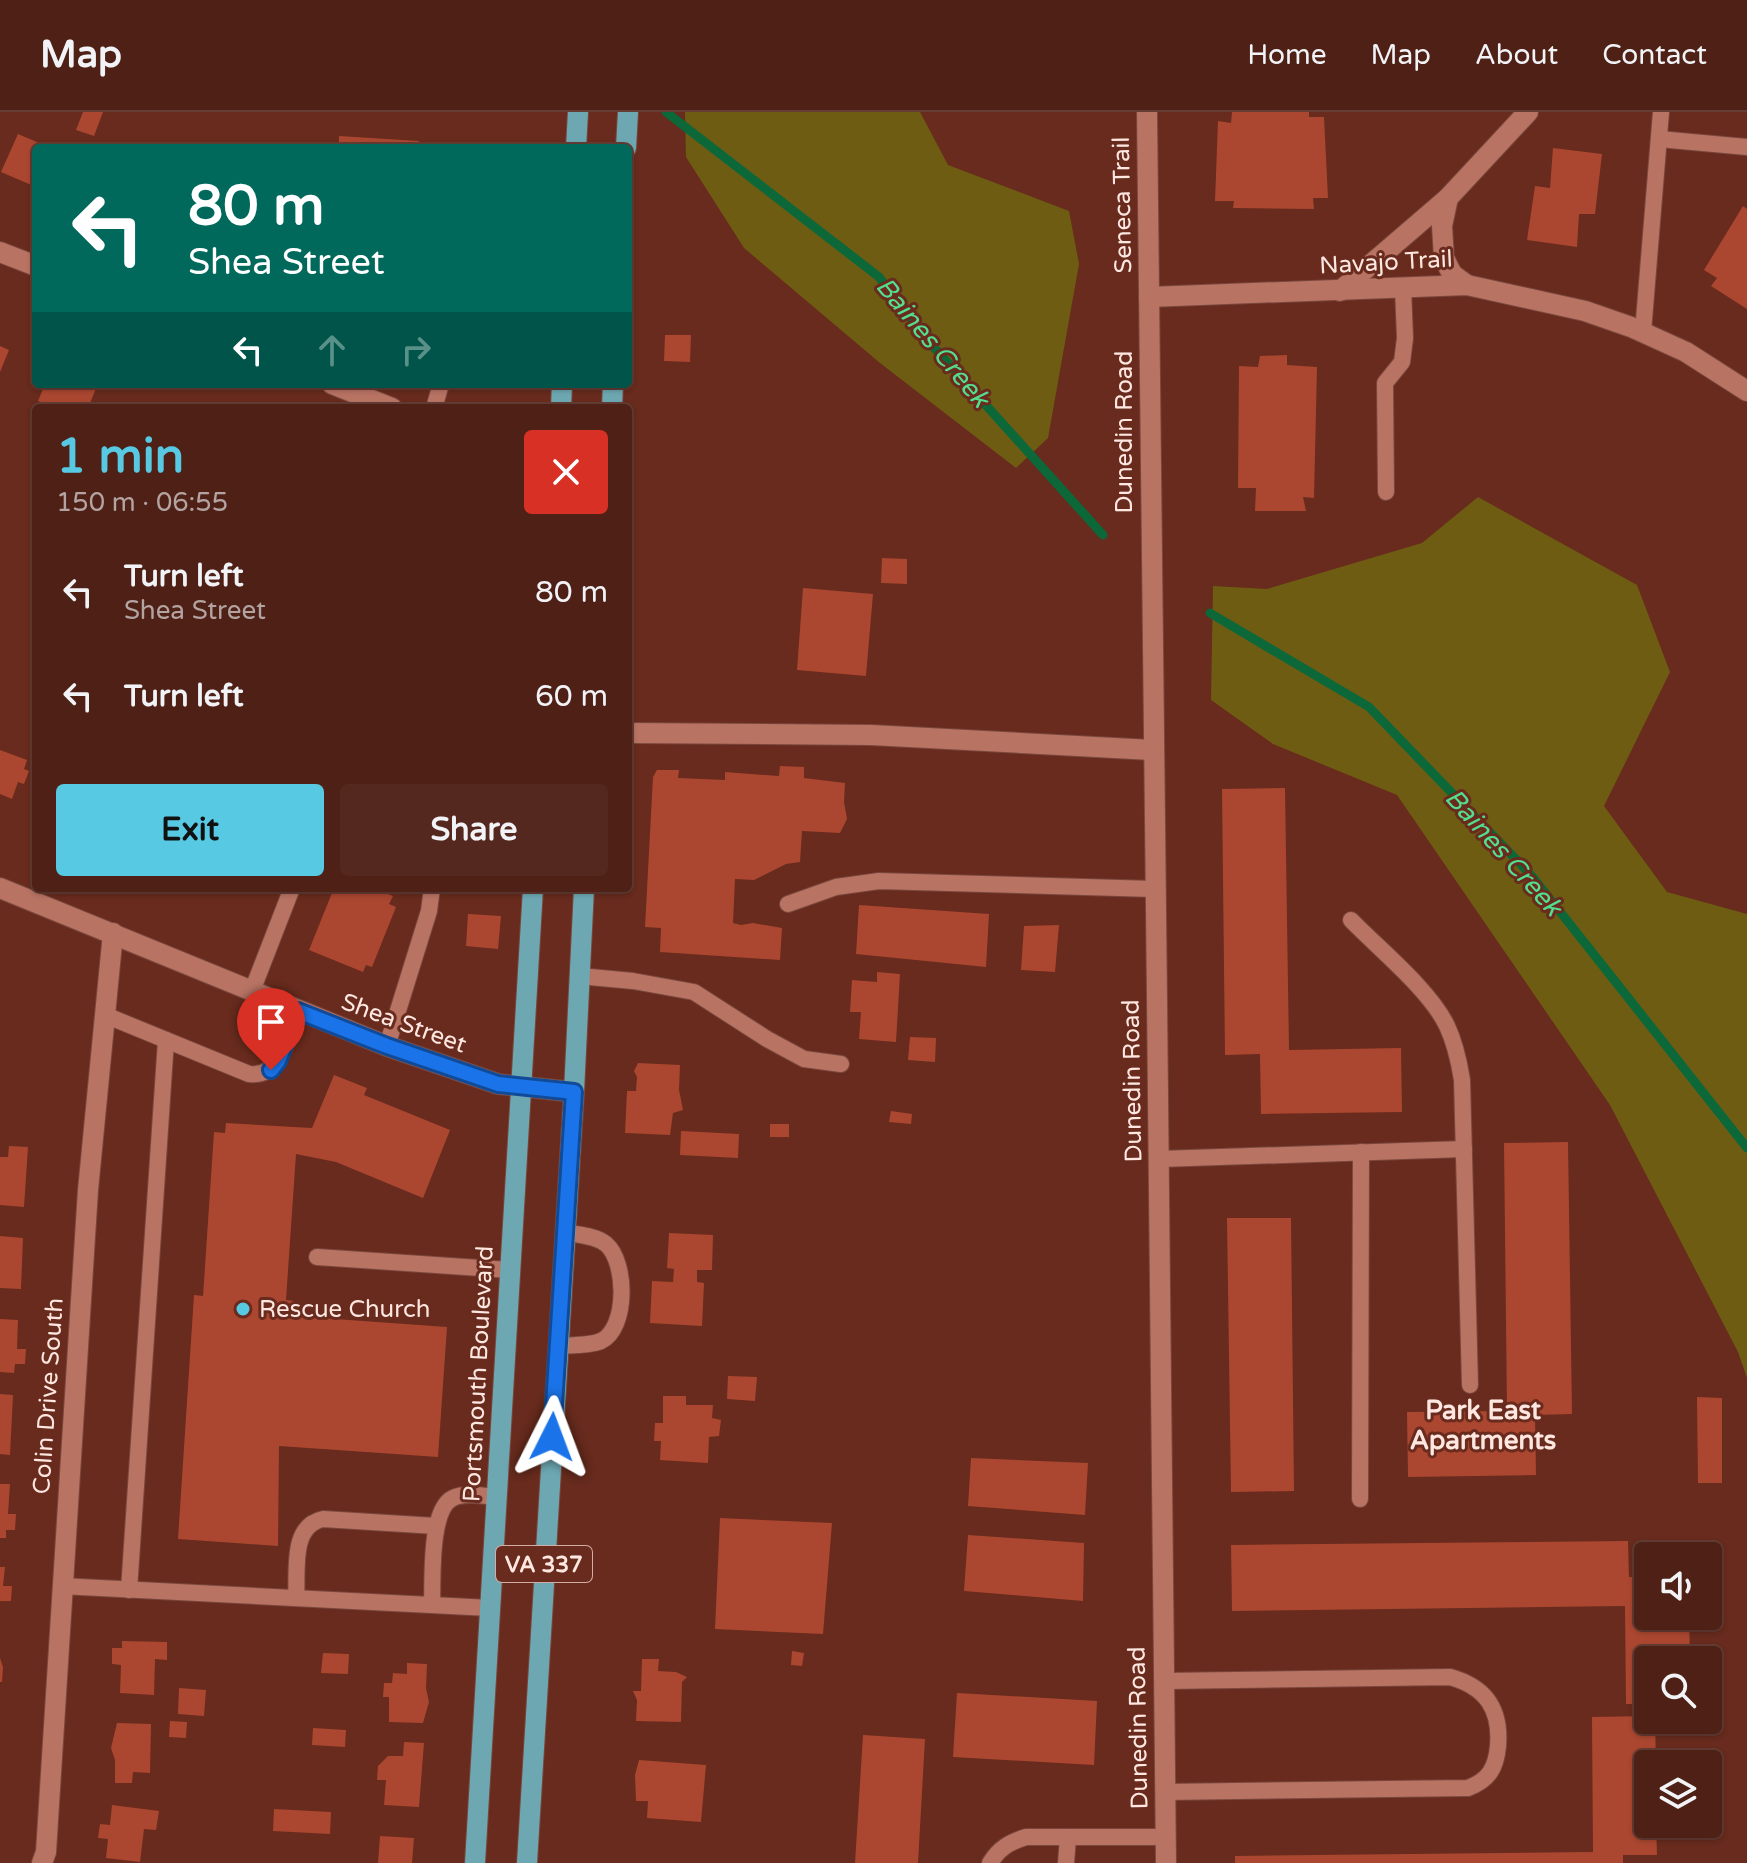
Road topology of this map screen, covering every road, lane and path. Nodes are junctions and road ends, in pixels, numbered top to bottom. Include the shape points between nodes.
1 (578, 112) edge
2 (628, 112) edge
3 (1147, 112) edge
4 (1528, 112) edge
5 (1661, 112) edge
6 (1659, 139) junction
7 (576, 144) edge
8 (626, 144) edge
9 (1747, 147) edge
10 (1448, 198) junction
11 (0, 252) edge
12 (32, 264) edge
13 (1467, 285) junction
14 (1403, 288) junction
15 (1340, 291) junction
16 (1149, 297) junction
17 (1643, 332) junction
18 (342, 388) edge
19 (1747, 391) edge
20 (382, 404) edge
21 (1386, 492) dead end
22 (632, 733) edge
23 (1152, 750) junction
24 (0, 888) edge
25 (1154, 889) junction
26 (290, 892) edge
27 (431, 892) edge
28 (533, 892) edge
29 (584, 892) edge
30 (788, 904) dead end
31 (1351, 920) dead end
32 (113, 933) junction
33 (579, 976) junction
34 (252, 991) junction
35 (298, 1011) junction
36 (105, 1015) junction
37 (166, 1040) junction
38 (387, 1046) junction
39 (841, 1064) dead end
40 (521, 1086) junction
41 (574, 1092) junction
42 (1464, 1149) junction
43 (1361, 1152) junction
44 (1160, 1159) junction
45 (564, 1232) junction
46 (317, 1257) dead end
47 (510, 1270) junction
48 (557, 1346) junction
49 (1470, 1385) dead end
50 (496, 1497) junction
51 (1360, 1499) dead end
52 (436, 1526) junction
53 (61, 1586) junction
54 (129, 1590) junction
55 (296, 1598) junction
56 (432, 1605) junction
57 (490, 1608) junction
58 (1164, 1681) junction
59 (1165, 1792) junction
60 (1068, 1837) junction
61 (1166, 1837) junction
62 (42, 1863) edge
63 (475, 1863) edge
64 (527, 1863) edge
65 (990, 1863) edge
66 (1066, 1863) edge
67 (1166, 1863) edge

1 - 7 main road
2 - 8 main road
3 - 16 street, Seneca Trail
4 - 10 street
5 - 6 lane
6 - 9 lane
6 - 17 lane
10 - 13 street via 1442,226 1444,258 1452,274
10 - 15 street
11 - 12 street
13 - 14 street, Navajo Trail
13 - 17 street, Navajo Trail via 1585,311
14 - 15 street, Navajo Trail
14 - 21 lane via 1402,362 1385,383
15 - 16 street, Navajo Trail
16 - 23 street, Dunedin Road
17 - 19 street, Navajo Trail
18 - 20 street
22 - 23 street via 871,735
23 - 25 street, Dunedin Road
24 - 32 street, Shea Street
25 - 30 lane via 879,881 836,887
25 - 44 street, Dunedin Road
26 - 34 lane
27 - 38 lane
28 - 40 main road, Portsmouth Boulevard / VA 337
29 - 33 main road, VA 337
31 - 42 lane via 1433,1003 1446,1024 1462,1080
32 - 34 street, Shea Street
32 - 36 street, Colin Drive South
33 - 39 lane via 694,992 804,1059
33 - 41 main road, VA 337
34 - 35 street, Shea Street
35 - 37 lane via 278,1061 260,1075
35 - 38 street, Shea Street
36 - 37 lane
36 - 53 street, Colin Drive South
37 - 54 lane
38 - 40 street, Shea Street via 498,1084
40 - 41 street, Shea Street
40 - 47 main road, Portsmouth Boulevard / VA 337
41 - 45 main road, VA 337
42 - 43 lane
42 - 49 lane
43 - 44 lane
43 - 51 lane
44 - 58 street, Dunedin Road
45 - 48 main road, VA 337
45 - 48 lane via 608,1245 617,1260 622,1294 610,1333 602,1340
46 - 47 lane
47 - 50 main road, Portsmouth Boulevard / VA 337
48 - 64 main road, VA 337
50 - 52 lane via 452,1498 442,1507
50 - 57 main road, Portsmouth Boulevard / VA 337
52 - 55 lane via 312,1521 300,1540
52 - 56 lane
53 - 54 lane
53 - 62 street, Colin Drive South
54 - 55 lane
55 - 56 lane
56 - 57 lane
57 - 63 main road, Portsmouth Boulevard / VA 337
58 - 59 street, Dunedin Road
58 - 59 lane via 1450,1677 1481,1692 1494,1708 1499,1727 1492,1772 1468,1788
59 - 61 street, Dunedin Road
60 - 61 lane
60 - 65 lane via 1026,1837 1008,1843
60 - 66 lane
61 - 67 street, Dunedin Road

